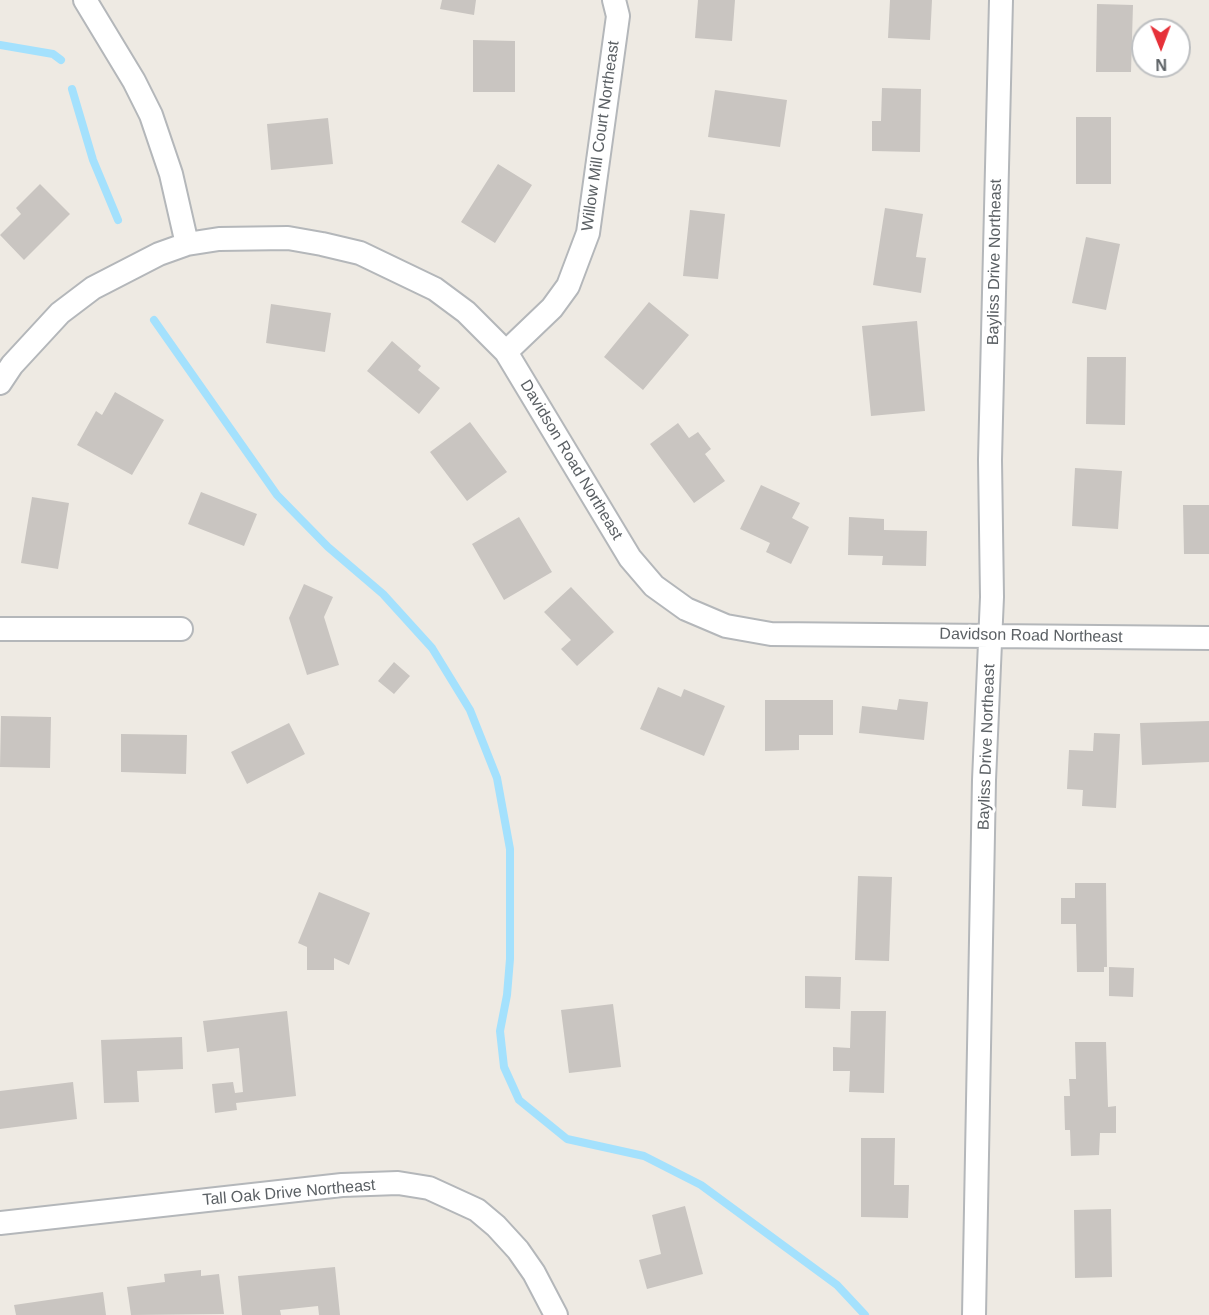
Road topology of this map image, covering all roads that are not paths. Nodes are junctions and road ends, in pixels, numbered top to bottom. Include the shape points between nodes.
1 (85, 0) edge
2 (614, 0) edge
3 (1001, 0) edge
4 (187, 244) junction
5 (506, 352) junction
6 (0, 383) edge
7 (0, 629) edge
8 (181, 629) dead end
9 (991, 636) junction
10 (1209, 638) edge
11 (0, 1223) edge
12 (556, 1315) edge
13 (974, 1315) edge

1 - 4 street via 151,115 171,174
2 - 5 street, Willow Mill Court Northeast via 618,16 588,233 568,286 552,308
3 - 9 street, Bayliss Drive Northeast via 990,460
4 - 5 street, Davidson Road Northeast via 219,239 288,238 360,253 435,289 466,312
4 - 6 street, Davidson Road Northeast via 93,288 60,313
5 - 9 street, Davidson Road Northeast via 630,558 654,586 686,609 726,626 771,634
7 - 8 street
9 - 10 street, Davidson Road Northeast
9 - 13 street, Bayliss Drive Northeast via 984,780
11 - 12 street, Tall Oak Drive Northeast via 342,1185 398,1183 429,1188 477,1210 496,1226 534,1273

